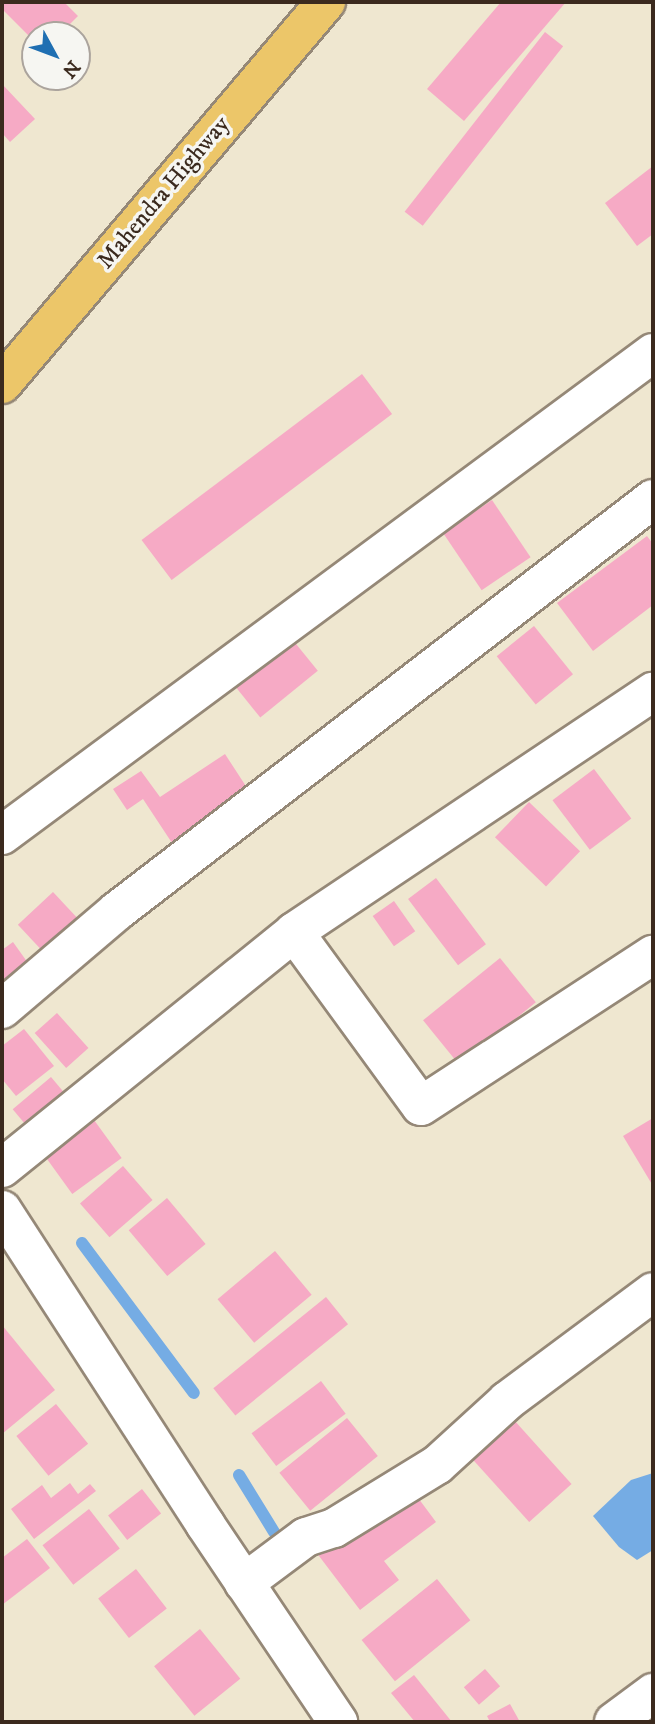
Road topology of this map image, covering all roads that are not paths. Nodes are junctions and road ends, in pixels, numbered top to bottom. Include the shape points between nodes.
1 (324, 3) edge
2 (653, 353) edge
3 (2, 384) edge
4 (653, 499) edge
5 (653, 692) edge
6 (2, 835) edge
7 (294, 932) junction
8 (653, 955) edge
9 (2, 1009) edge
10 (2, 1168) edge
11 (2, 1210) edge
12 (653, 1292) edge
13 (244, 1583) junction
14 (653, 1693) edge
15 (338, 1722) edge
16 (614, 1722) edge

1 - 3 highway, Mahendra Highway
2 - 6 street
4 - 9 street via 117,911
5 - 7 street
7 - 8 street via 421,1106
7 - 10 street
11 - 13 street
12 - 13 street via 507,1401 437,1465 334,1528 306,1537
13 - 15 street
14 - 16 street

